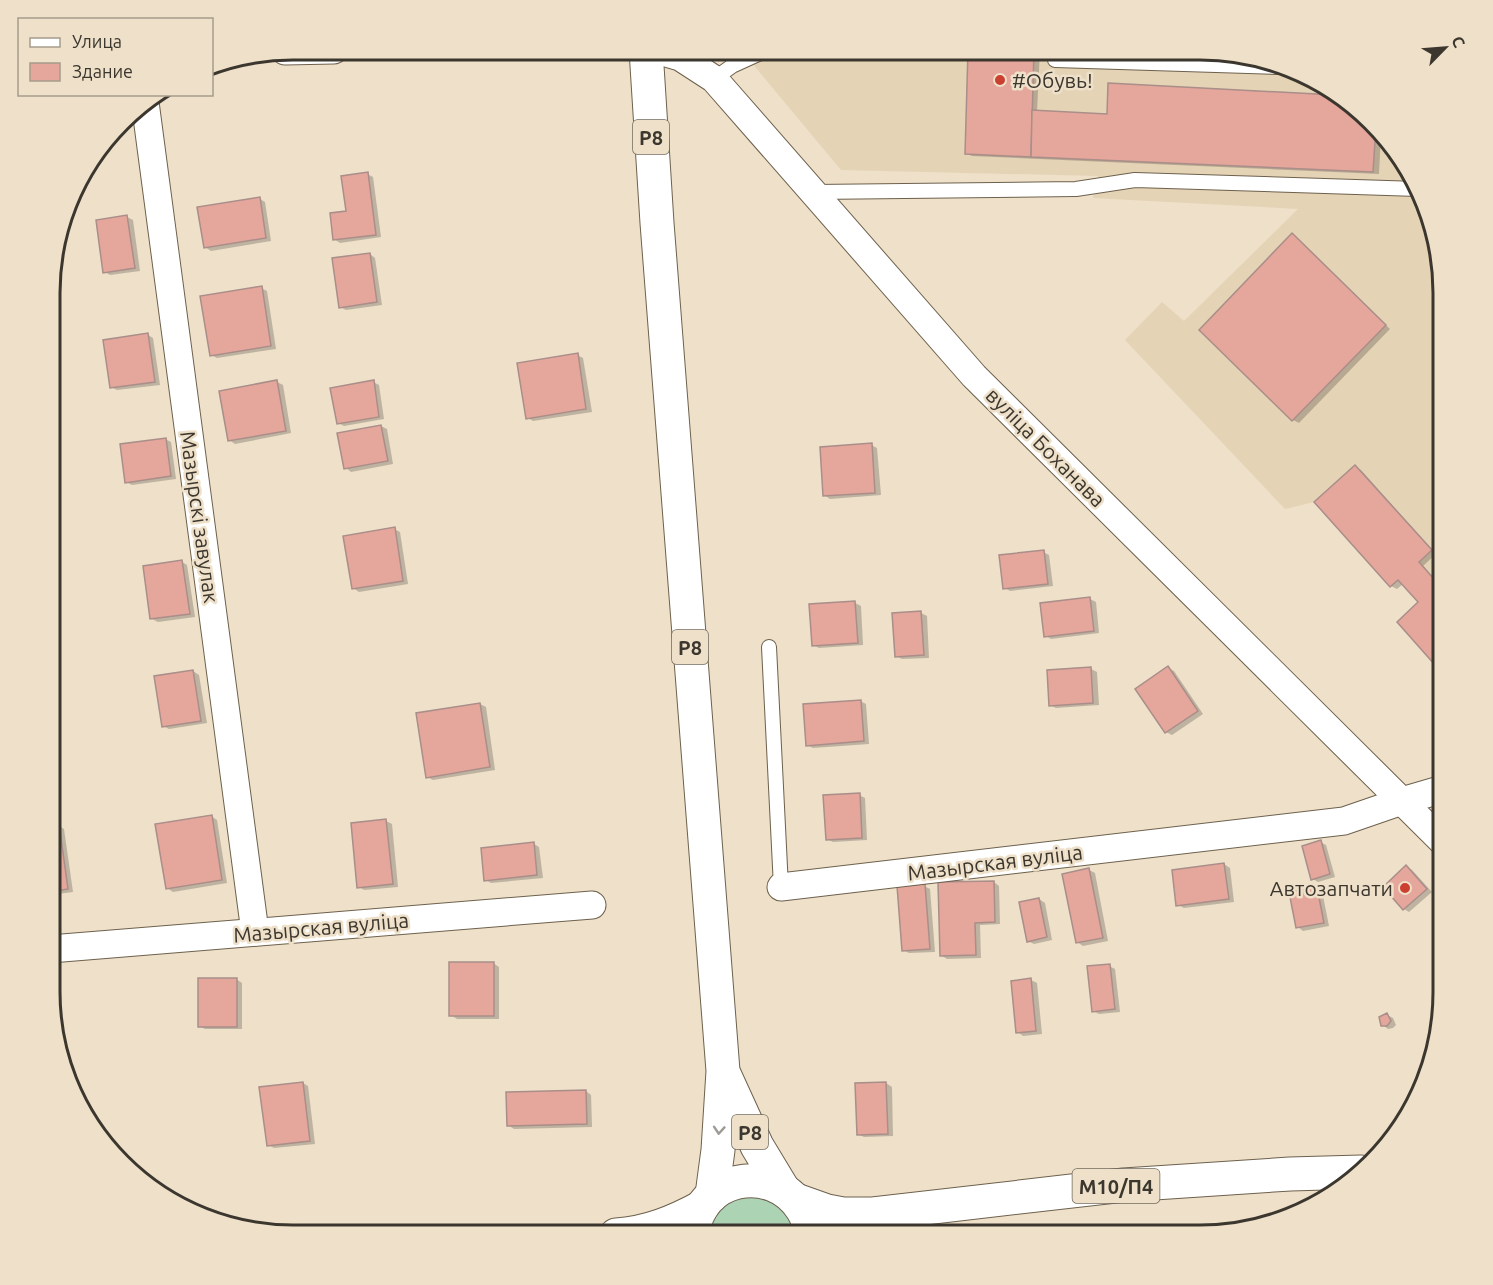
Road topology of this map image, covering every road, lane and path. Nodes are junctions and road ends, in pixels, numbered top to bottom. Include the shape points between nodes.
1 (647, 60) edge
2 (685, 60) edge
3 (745, 60) edge
4 (1054, 60) dead end
5 (1253, 66) edge
6 (714, 79) junction
7 (146, 112) edge
8 (1408, 189) edge
9 (814, 192) junction
10 (769, 647) dead end
11 (1433, 792) edge
12 (1402, 801) junction
13 (1433, 832) edge
14 (781, 887) joint
15 (592, 905) dead end
16 (255, 932) junction
17 (60, 949) edge
18 (723, 1071) junction
19 (1348, 1172) edge
20 (790, 1195) junction
21 (702, 1212) edge
22 (873, 1214) junction
23 (666, 1225) edge
24 (808, 1225) edge
25 (857, 1225) edge

1 - 18 main road, Р8
2 - 6 street, вуліца Боханава
3 - 6 lane
4 - 5 lane
6 - 9 street, вуліца Боханава
7 - 16 street, Мазырскі завулак
8 - 9 lane via 1136,180 1076,189
9 - 12 street, вуліца Боханава via 974,376
10 - 14 lane, Мазырская вуліца
11 - 12 street, Мазырская вуліца
12 - 13 street, вуліца Боханава
12 - 14 street, Мазырская вуліца via 1344,821
15 - 16 street, Мазырская вуліца
16 - 17 street, Мазырская вуліца
18 - 20 main road, Р8 via 757,1146
18 -> 21 main road, Р8
19 - 22 main road, М10/П4 via 1124,1185
20 - 21 main road, М10/П4 via 762,1181 739,1182 724,1186
20 - 22 main road, М10/П4 via 827,1211
20 - 24 main road via 806,1215
21 - 23 main road
22 - 25 main road, М10/П4

